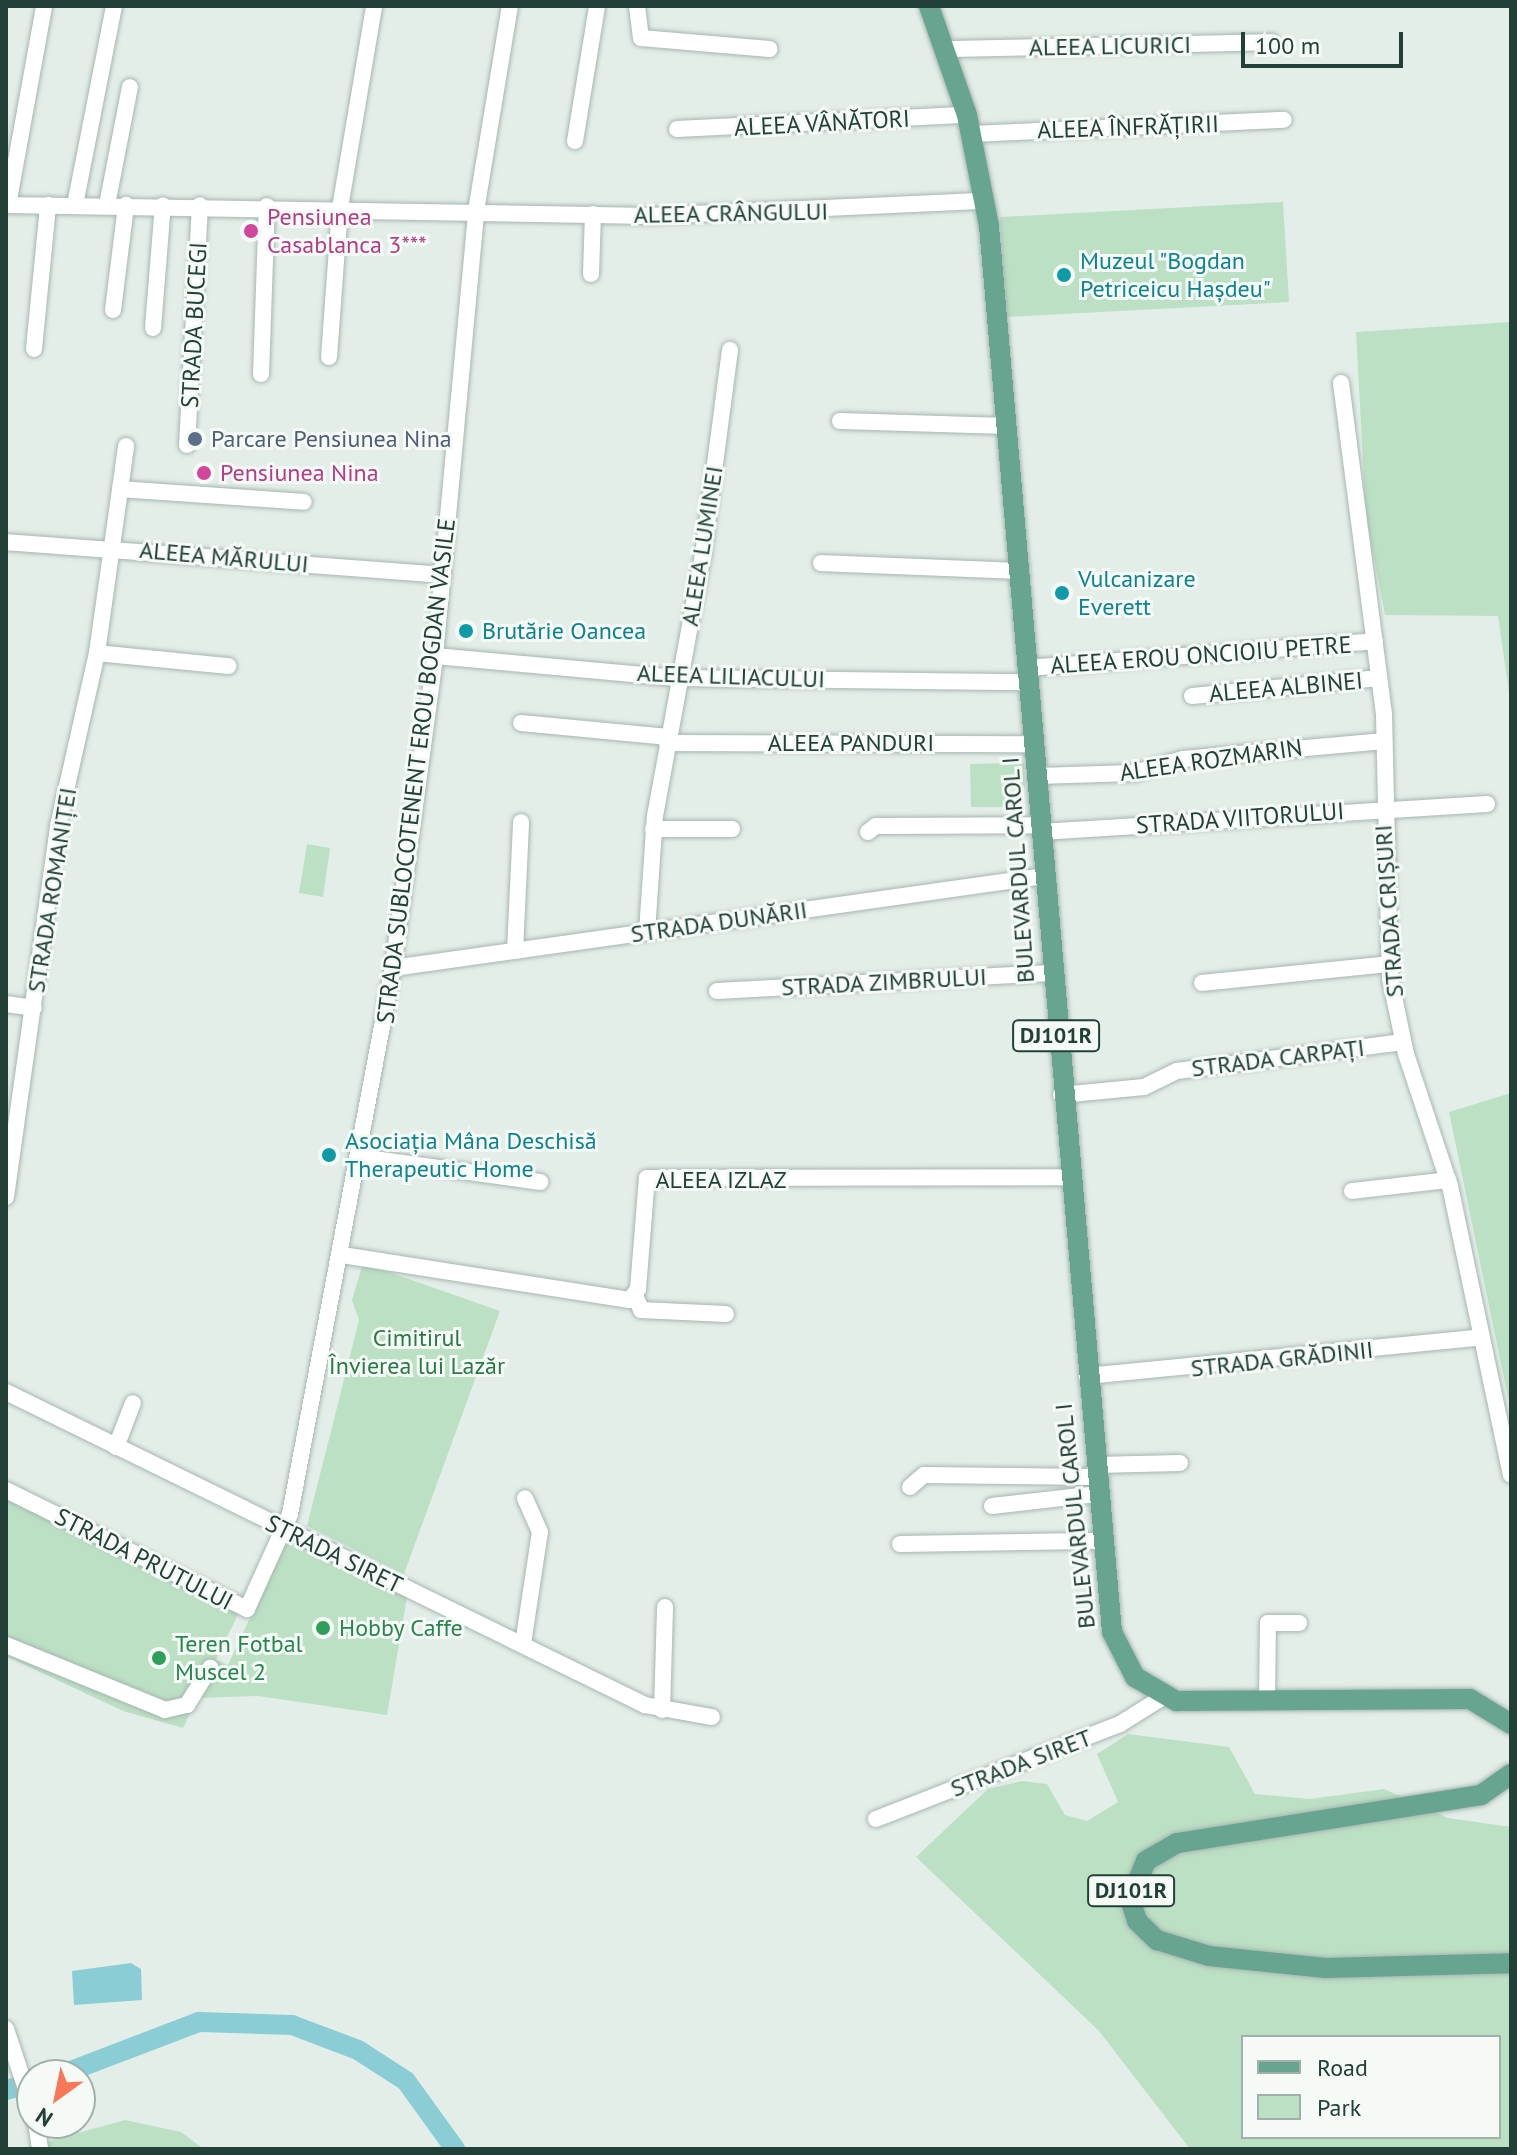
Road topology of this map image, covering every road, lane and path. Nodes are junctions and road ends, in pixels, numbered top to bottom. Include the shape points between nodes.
1 (44, 6) edge
2 (114, 6) edge
3 (374, 6) edge
4 (510, 6) edge
5 (597, 6) edge
6 (637, 6) edge
7 (929, 6) edge
8 (1272, 42) dead end
9 (770, 49) dead end
10 (948, 49) junction
11 (130, 87) dead end
12 (1284, 120) dead end
13 (969, 124) junction
14 (677, 129) dead end
15 (575, 141) dead end
16 (985, 201) junction
17 (7, 205) edge
18 (48, 205) junction
19 (75, 205) junction
20 (107, 205) junction
21 (126, 205) junction
22 (163, 205) junction
23 (200, 205) junction
24 (267, 206) junction
25 (340, 208) junction
26 (476, 211) junction
27 (593, 214) junction
28 (591, 274) dead end
29 (113, 310) dead end
30 (153, 328) dead end
31 (34, 349) dead end
32 (730, 350) dead end
33 (329, 357) dead end
34 (261, 374) dead end
35 (1341, 383) dead end
36 (840, 421) dead end
37 (1006, 426) junction
38 (187, 445) dead end
39 (126, 446) dead end
40 (120, 489) junction
41 (304, 502) dead end
42 (6, 542) edge
43 (111, 548) junction
44 (821, 563) dead end
45 (1018, 571) junction
46 (443, 575) junction
47 (1375, 641) junction
48 (97, 653) junction
49 (435, 656) junction
50 (228, 666) dead end
51 (1027, 675) junction
52 (679, 678) junction
53 (1379, 678) junction
54 (1192, 696) dead end
55 (521, 723) dead end
56 (668, 740) junction
57 (1384, 741) junction
58 (1034, 744) junction
59 (1037, 776) junction
60 (1487, 804) dead end
61 (1381, 808) junction
62 (521, 822) dead end
63 (653, 829) junction
64 (732, 829) dead end
65 (1041, 829) junction
66 (868, 832) dead end
67 (1044, 876) junction
68 (647, 932) junction
69 (515, 951) junction
70 (1390, 964) junction
71 (393, 968) junction
72 (1051, 973) junction
73 (1202, 983) dead end
74 (717, 991) dead end
75 (6, 1004) edge
76 (34, 1008) junction
77 (1403, 1042) junction
78 (1061, 1095) junction
79 (360, 1157) junction
80 (1068, 1177) junction
81 (1448, 1180) junction
82 (540, 1182) dead end
83 (1352, 1191) dead end
84 (6, 1197) edge
85 (342, 1255) junction
86 (635, 1295) junction
87 (726, 1314) dead end
88 (1477, 1338) junction
89 (1087, 1376) junction
90 (6, 1392) edge
91 (133, 1403) dead end
92 (116, 1447) junction
93 (1180, 1463) dead end
94 (1511, 1475) edge
95 (1096, 1478) junction
96 (910, 1487) dead end
97 (7, 1494) edge
98 (525, 1498) dead end
99 (992, 1506) dead end
100 (283, 1530) junction
101 (1101, 1541) junction
102 (900, 1544) dead end
103 (665, 1607) dead end
104 (1299, 1623) dead end
105 (523, 1644) junction
106 (6, 1645) edge
107 (210, 1668) dead end
108 (1163, 1697) junction
109 (1267, 1702) junction
110 (662, 1710) junction
111 (712, 1717) dead end
112 (1511, 1724) edge
113 (1511, 1774) edge
114 (876, 1819) dead end
115 (1511, 1963) edge
116 (6, 2029) edge
117 (19, 2059) edge

1 - 17 street
2 - 19 street
3 - 25 street
4 - 26 street, STRADA SUBLOCOTENENT EROU BOGDAN VASILE
5 - 15 street
6 - 9 street via 641,38
7 - 10 main road, BULEVARDUL CAROL I / DJ101R
8 - 10 street, ALEEA LICURICI
10 - 13 main road, BULEVARDUL CAROL I / DJ101R
11 - 20 street
12 - 13 street, ALEEA ÎNFRĂȚIRII
13 - 14 street, ALEEA VÂNĂTORI
13 - 16 main road, BULEVARDUL CAROL I / DJ101R
16 - 27 street, ALEEA CRÂNGULUI via 818,213
16 - 37 main road, BULEVARDUL CAROL I / DJ101R
17 - 18 street, STRADA BUCEGI
18 - 19 street, STRADA BUCEGI
18 - 31 street
19 - 20 street, STRADA BUCEGI
20 - 21 street, STRADA BUCEGI
21 - 22 street, STRADA BUCEGI
21 - 29 street
22 - 23 street, STRADA BUCEGI
22 - 30 street
23 - 24 street, STRADA BUCEGI
23 - 38 street, STRADA BUCEGI
24 - 25 street, STRADA BUCEGI
24 - 34 street
25 - 26 street, STRADA BUCEGI
25 - 33 street
26 - 27 street, ALEEA CRÂNGULUI
26 - 46 street, STRADA SUBLOCOTENENT EROU BOGDAN VASILE
27 - 28 street
32 - 52 street, ALEEA LUMINEI
35 - 47 street, STRADA CRIȘURI
36 - 37 street
37 - 45 main road, BULEVARDUL CAROL I / DJ101R
39 - 40 street, STRADA ROMANIȚEI
40 - 41 street
40 - 43 street, STRADA ROMANIȚEI
42 - 43 street, ALEEA MĂRULUI
43 - 46 street, ALEEA MĂRULUI
43 - 48 street, STRADA ROMANIȚEI
44 - 45 street
45 - 51 main road, BULEVARDUL CAROL I / DJ101R
46 - 49 street, STRADA SUBLOCOTENENT EROU BOGDAN VASILE
47 - 51 street, ALEEA EROU ONCIOIU PETRE
47 - 53 street, STRADA CRIȘURI
48 - 50 street
48 - 76 street, STRADA ROMANIȚEI via 58,826
49 - 52 street, ALEEA LILIACULUI
49 - 71 street, STRADA SUBLOCOTENENT EROU BOGDAN VASILE
51 - 52 street, ALEEA LILIACULUI
51 - 58 main road, BULEVARDUL CAROL I / DJ101R
52 - 56 street, ALEEA LUMINEI
53 - 54 street, ALEEA ALBINEI
53 - 57 street, STRADA CRIȘURI
55 - 56 street, ALEEA PANDURI
56 - 58 street, ALEEA PANDURI
56 - 63 street, ALEEA LUMINEI
57 - 59 street, ALEEA ROZMARIN via 1183,759 1144,772
57 - 61 street, STRADA CRIȘURI
58 - 59 main road, BULEVARDUL CAROL I / DJ101R
59 - 65 main road, BULEVARDUL CAROL I / DJ101R
60 - 61 street, STRADA VIITORULUI
61 - 65 street, STRADA VIITORULUI
61 - 70 street, STRADA CRIȘURI
62 - 69 street
63 - 64 street
63 - 68 street, ALEEA LUMINEI
65 - 66 street, STRADA VIITORULUI via 876,826
65 - 67 main road, BULEVARDUL CAROL I / DJ101R
67 - 68 street, STRADA DUNĂRII
67 - 72 main road, BULEVARDUL CAROL I / DJ101R
68 - 69 street, STRADA DUNĂRII
69 - 71 street, STRADA DUNĂRII
70 - 73 street
70 - 77 street, STRADA CRIȘURI
71 - 79 street, STRADA SUBLOCOTENENT EROU BOGDAN VASILE
72 - 74 street, STRADA ZIMBRULUI
72 - 78 main road, BULEVARDUL CAROL I / DJ101R
75 - 76 street
76 - 84 street, STRADA ROMANIȚEI
77 - 78 street, STRADA CARPAȚI via 1177,1071 1144,1087
77 - 81 street, STRADA CRIȘURI
78 - 80 main road, BULEVARDUL CAROL I / DJ101R
79 - 82 street
79 - 85 street, STRADA SUBLOCOTENENT EROU BOGDAN VASILE
80 - 86 street, ALEEA IZLAZ via 647,1178
80 - 89 main road, BULEVARDUL CAROL I / DJ101R
81 - 83 street
81 - 88 street, STRADA CRIȘURI
85 - 86 street via 623,1300
85 - 100 street, STRADA SUBLOCOTENENT EROU BOGDAN VASILE
86 - 87 street via 641,1310
88 - 89 street, STRADA GRĂDINII
88 - 94 street, STRADA CRIȘURI
89 - 95 main road, BULEVARDUL CAROL I / DJ101R
90 - 92 street, STRADA SIRET
91 - 92 street
92 - 100 street, STRADA SIRET
93 - 95 street
95 - 96 street via 924,1475
95 - 99 street
95 - 101 main road, BULEVARDUL CAROL I / DJ101R
97 - 100 street, STRADA PRUTULUI via 247,1609
98 - 105 street via 540,1532
100 - 105 street, STRADA SIRET
101 - 102 street
101 - 108 main road, BULEVARDUL CAROL I / DJ101R via 1117,1646 1135,1677
103 - 110 street
104 - 109 street via 1268,1623
105 - 110 street, STRADA SIRET
106 - 107 street via 165,1710 187,1705
108 - 109 main road
108 - 114 street, STRADA SIRET via 1120,1724
109 - 112 main road via 1470,1699
110 - 111 street, STRADA SIRET
113 - 115 main road, DJ101R via 1481,1795 1177,1843 1146,1861 1130,1899 1137,1921 1157,1940 1209,1956 1325,1968
116 - 117 street

